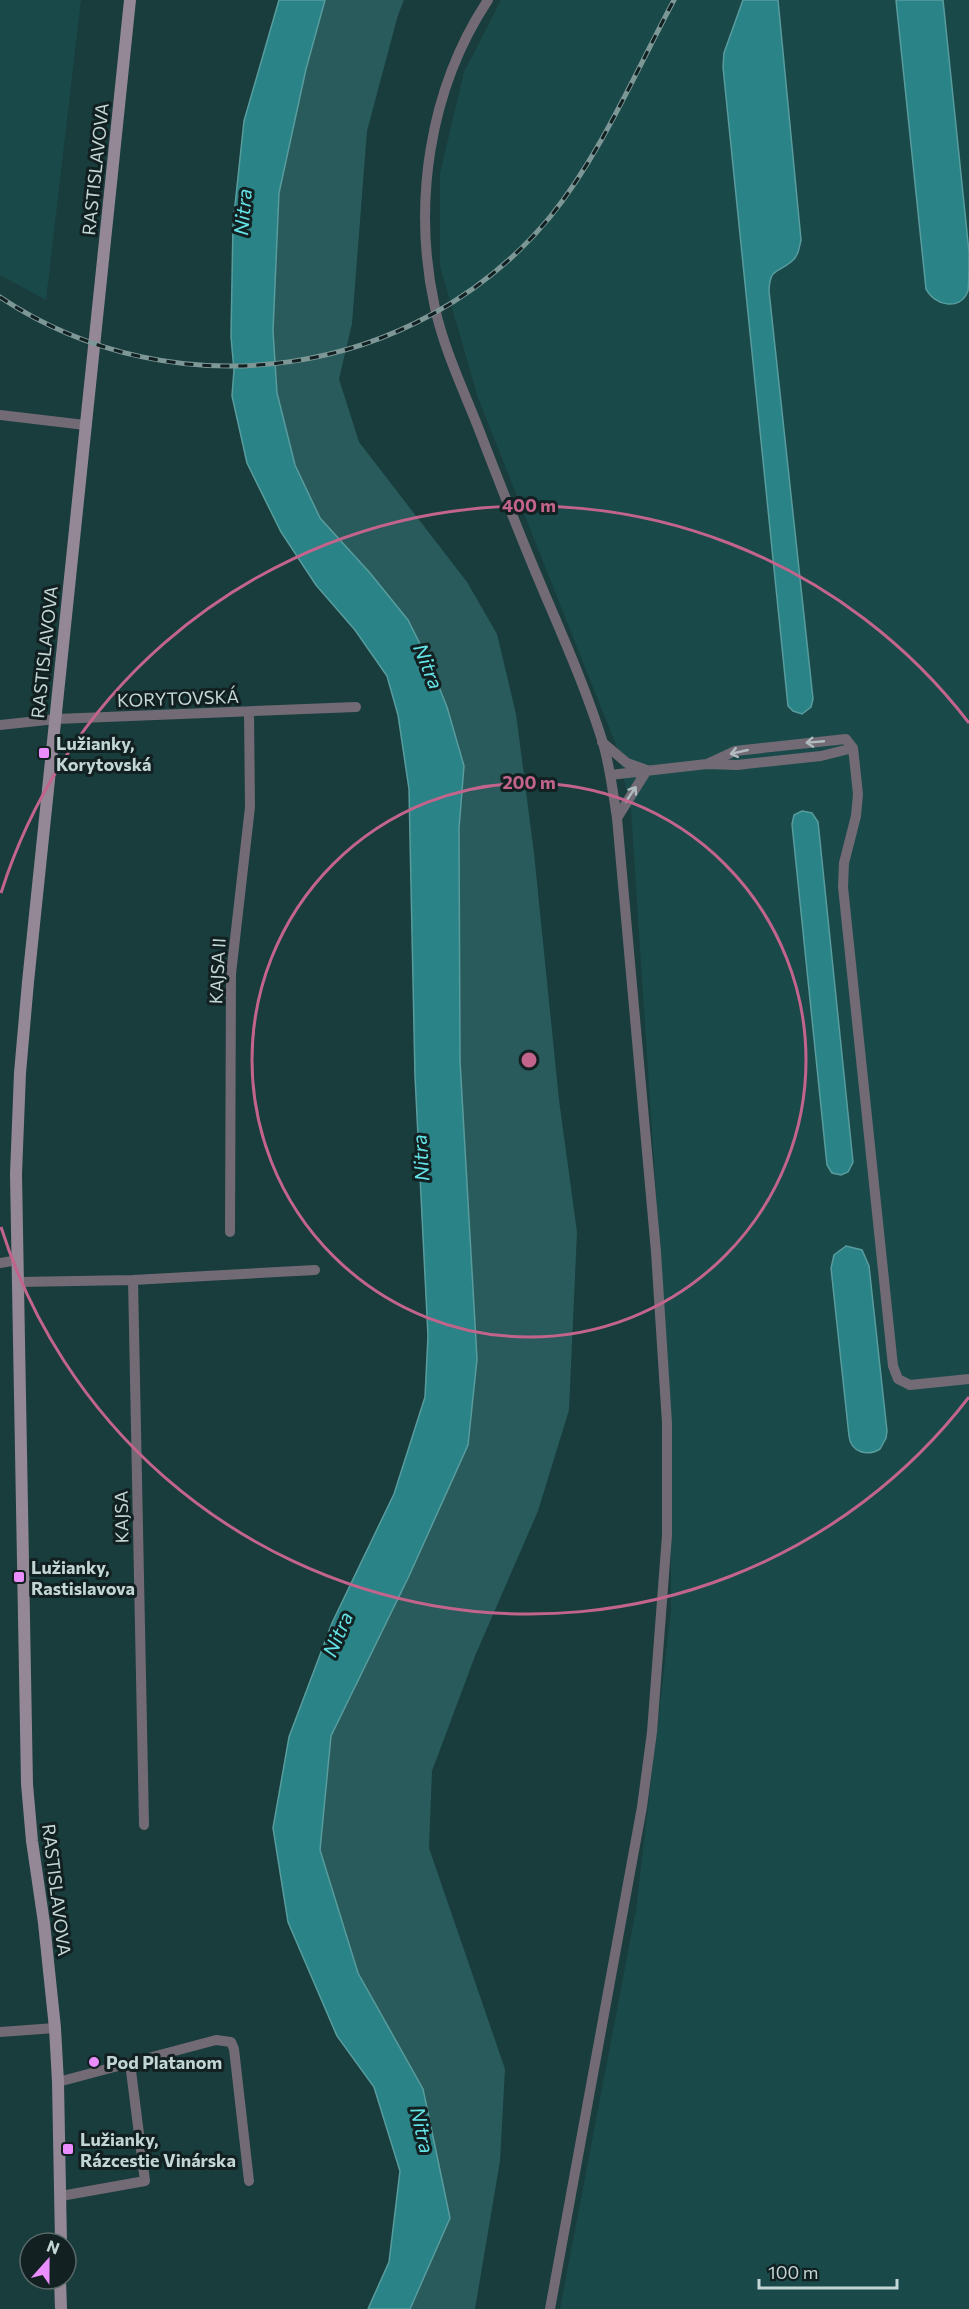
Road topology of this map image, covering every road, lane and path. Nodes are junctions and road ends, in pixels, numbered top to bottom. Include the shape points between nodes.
1 (130, 0) edge
2 (488, 0) edge
3 (0, 415) edge
4 (85, 425) junction
5 (356, 707) dead end
6 (249, 712) junction
7 (56, 718) junction
8 (0, 725) edge
9 (602, 742) junction
10 (647, 770) junction
11 (610, 775) junction
12 (617, 818) junction
13 (230, 1232) dead end
14 (18, 1260) junction
15 (0, 1263) edge
16 (315, 1270) dead end
17 (133, 1280) junction
18 (19, 1282) junction
19 (969, 1379) edge
20 (144, 1825) dead end
21 (55, 2028) junction
22 (0, 2032) edge
23 (130, 2063) junction
24 (58, 2082) junction
25 (249, 2181) dead end
26 (61, 2196) junction
27 (61, 2231) edge
28 (60, 2291) edge
29 (61, 2309) edge
30 (550, 2309) edge

1 - 4 street, RASTISLAVOVA
2 - 9 street via 470,27 446,85 434,130 424,191 430,277 435,309 451,358
3 - 4 street
4 - 7 street, RASTISLAVOVA
5 - 6 street, KORYTOVSKÁ
6 - 7 street, KORYTOVSKÁ
6 - 13 street, KAJSA II via 250,807 231,974
7 - 8 street, KORYTOVSKÁ
7 - 14 street, RASTISLAVOVA via 20,1074
9 - 10 street via 627,763
9 - 11 street
10 - 11 street
12 -> 10 street
10 - 19 street via 756,763 821,756 853,748 858,794 843,887 893,1366 898,1379 910,1385
11 - 12 street
12 - 30 street via 656,1252 667,1423 667,1535 652,1732 642,1808
14 - 15 street
14 - 18 street, RASTISLAVOVA
16 - 17 street
17 - 18 street
17 - 20 street, KAJSA
18 - 21 street, RASTISLAVOVA via 27,1784
21 - 22 street
21 - 24 street, RASTISLAVOVA
23 - 24 street
23 - 25 street via 216,2040 231,2042
23 - 26 street via 145,2181
24 - 26 street, RASTISLAVOVA
26 - 27 street, RASTISLAVOVA
28 - 29 street

